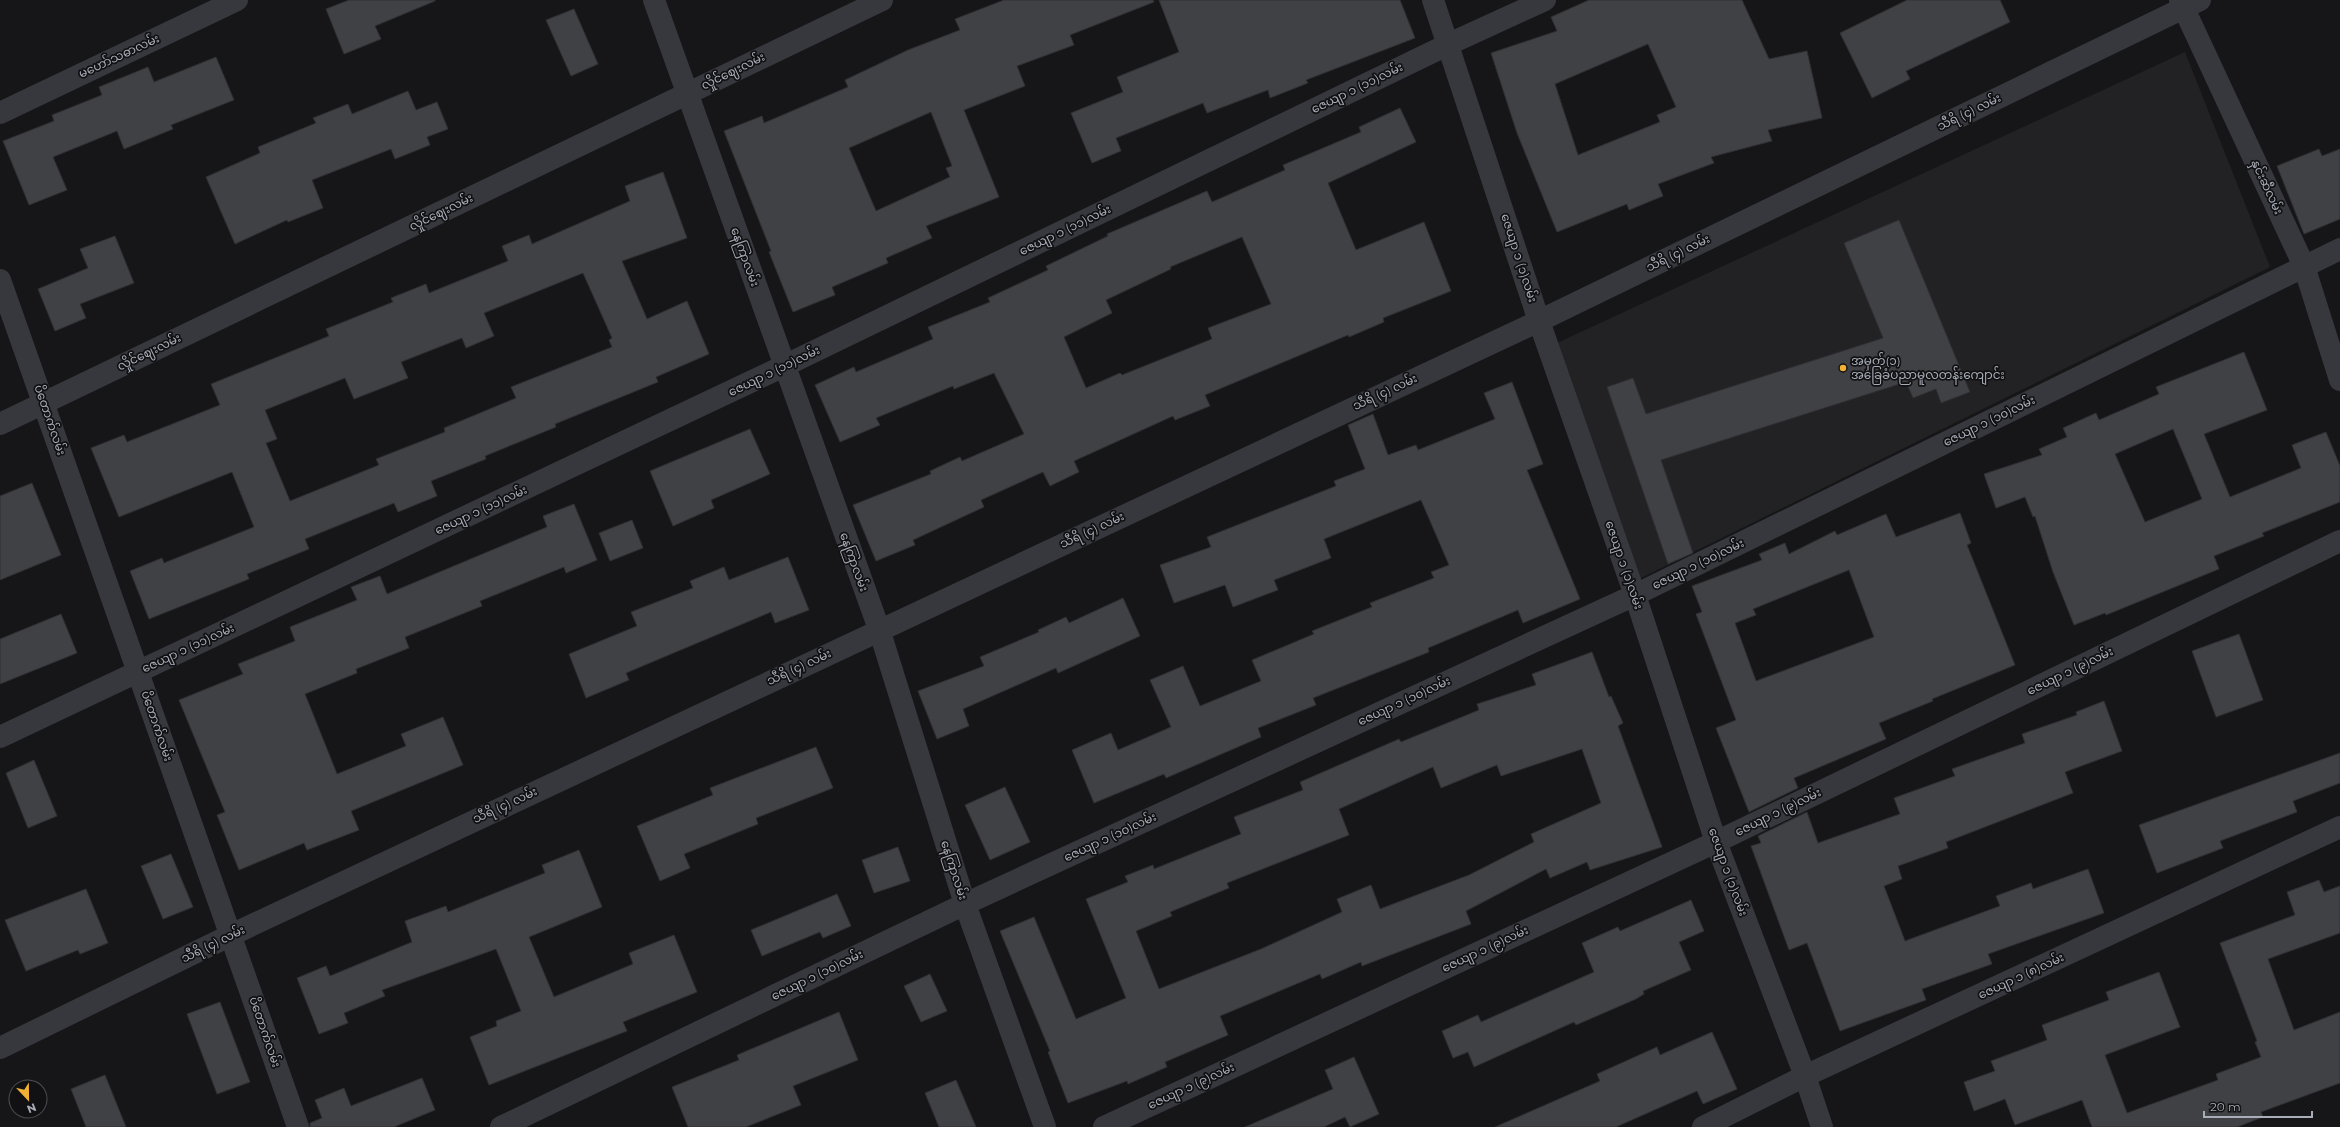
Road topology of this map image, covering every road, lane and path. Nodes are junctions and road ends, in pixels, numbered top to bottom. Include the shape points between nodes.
1 (237, 0) edge
2 (654, 0) edge
3 (882, 0) edge
4 (1433, 0) edge
5 (1545, 0) edge
6 (2187, 3) edge
7 (1449, 44) junction
8 (687, 94) junction
9 (0, 113) edge
10 (2340, 249) edge
11 (2304, 266) junction
12 (0, 280) edge
13 (1539, 321) junction
14 (784, 366) junction
15 (2340, 380) edge
16 (44, 402) junction
17 (0, 424) edge
18 (2340, 541) edge
19 (1635, 595) junction
20 (878, 629) junction
21 (138, 672) junction
22 (0, 737) edge
23 (2340, 827) edge
24 (1716, 842) junction
25 (965, 904) junction
26 (230, 934) junction
27 (0, 1048) edge
28 (1806, 1076) junction
29 (298, 1127) edge
30 (500, 1127) edge
31 (1045, 1127) edge
32 (1104, 1127) edge
33 (1703, 1127) edge
34 (1822, 1127) edge

1 - 9 street, မဟော်သဓာလမ်း
2 - 8 street, နေကြာလမ်း
3 - 8 street, လှိုင်ဈေးလမ်း
4 - 7 street, ဇေယျာ ၁ (၁)လမ်း
5 - 7 street, ဇေယျာ ၁ (၁၁)လမ်း
6 - 11 street, နှင်းဆီလမ်း
6 - 13 street, သီရိ (၄) လမ်း
7 - 13 street, ဇေယျာ ၁ (၁)လမ်း
7 - 14 street, ဇေယျာ ၁ (၁၁)လမ်း
8 - 14 street, နေကြာလမ်း
8 - 16 street, လှိုင်ဈေးလမ်း
10 - 11 street, ဇေယျာ ၁ (၁၀)လမ်း
11 - 15 street, နှင်းဆီလမ်း
11 - 19 street, ဇေယျာ ၁ (၁၀)လမ်း
12 - 16 street, ပိတောက်လမ်း
13 - 19 street, ဇေယျာ ၁ (၁)လမ်း
13 - 20 street, သီရိ (၄) လမ်း
14 - 20 street, နေကြာလမ်း
14 - 21 street, ဇေယျာ ၁ (၁၁)လမ်း
16 - 17 street, လှိုင်ဈေးလမ်း
16 - 21 street, ပိတောက်လမ်း
18 - 24 street, ဇေယျာ ၁ (၉)လမ်း
19 - 24 street, ဇေယျာ ၁ (၁)လမ်း
19 - 25 street, ဇေယျာ ၁ (၁၀)လမ်း
20 - 25 street, နေကြာလမ်း
20 - 26 street, သီရိ (၄) လမ်း
21 - 22 street, ဇေယျာ ၁ (၁၁)လမ်း
21 - 26 street, ပိတောက်လမ်း
23 - 28 street, ဇေယျာ ၁ (၈)လမ်း
24 - 28 street, ဇေယျာ ၁ (၁)လမ်း
24 - 32 street, ဇေယျာ ၁ (၉)လမ်း
25 - 30 street, ဇေယျာ ၁ (၁၀)လမ်း
25 - 31 street, နေကြာလမ်း
26 - 27 street, သီရိ (၄) လမ်း
26 - 29 street, ပိတောက်လမ်း
28 - 33 street, ဇေယျာ ၁ (၈)လမ်း
28 - 34 street, ဇေယျာ ၁ (၁)လမ်း

